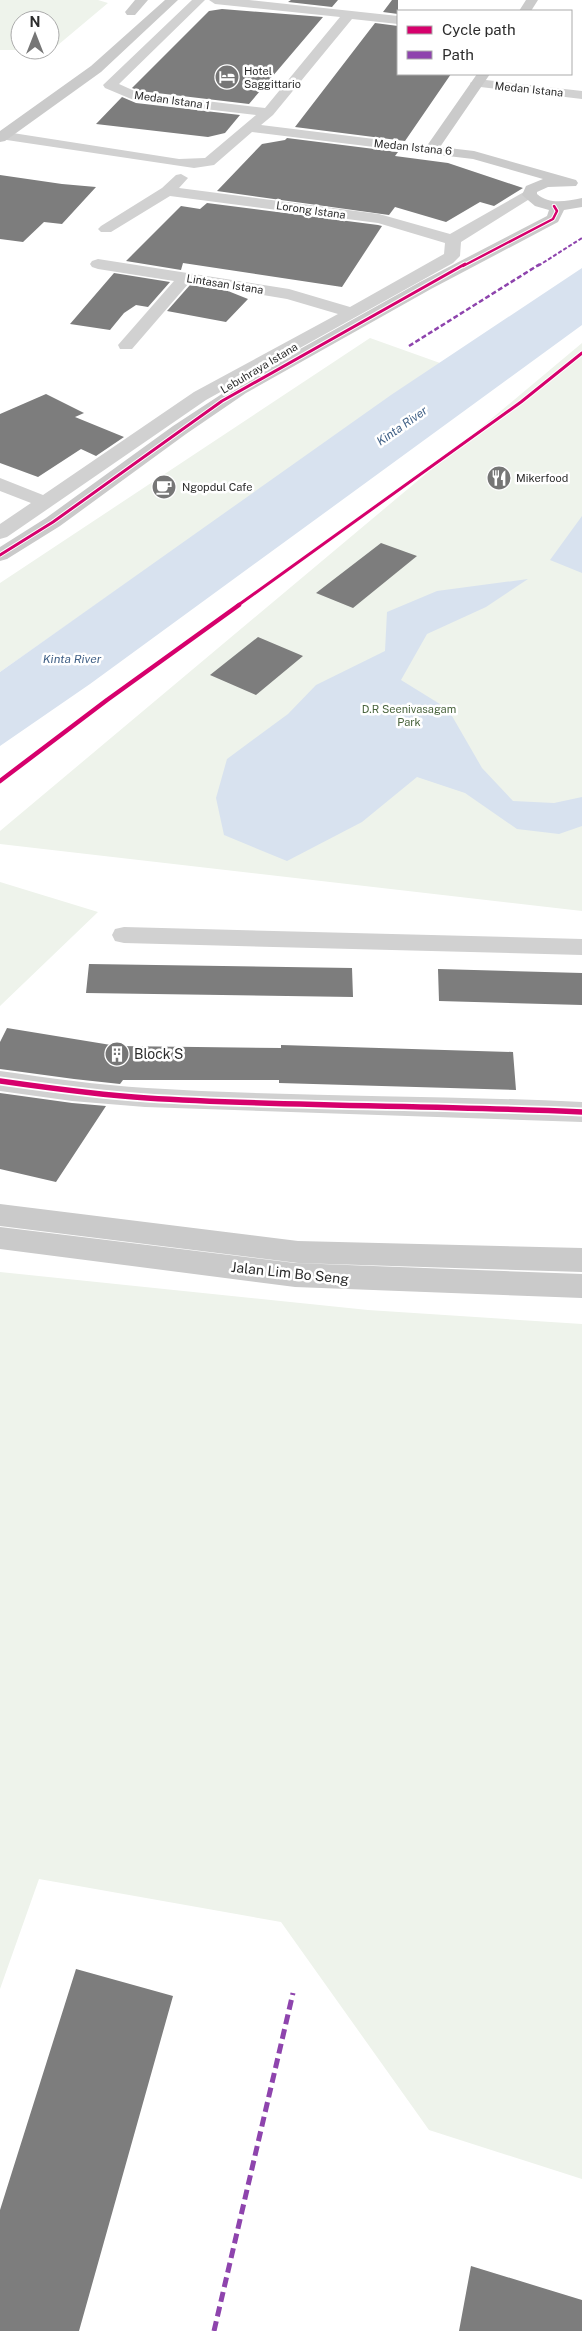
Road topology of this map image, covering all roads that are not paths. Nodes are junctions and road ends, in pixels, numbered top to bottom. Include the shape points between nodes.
1 (142, 0) edge
2 (147, 0) edge
3 (163, 0) edge
4 (172, 0) edge
5 (198, 0) edge
6 (215, 0) edge
7 (349, 15) junction
8 (397, 20) edge
9 (96, 69) junction
10 (72, 70) dead end
11 (480, 78) edge
12 (582, 95) edge
13 (19, 107) dead end
14 (268, 112) junction
15 (251, 128) junction
16 (1, 136) edge
17 (431, 150) junction
18 (194, 164) junction
19 (167, 191) junction
20 (532, 191) junction
21 (579, 194) edge
22 (554, 206) junction
23 (106, 228) dead end
24 (520, 236) junction
25 (454, 240) junction
26 (98, 264) dead end
27 (185, 278) junction
28 (350, 312) junction
29 (126, 345) dead end
30 (0, 484) edge
31 (44, 502) junction
32 (0, 534) edge
33 (23, 542) junction
34 (0, 555) edge
35 (0, 562) edge
36 (124, 935) dead end
37 (582, 947) edge
38 (0, 1081) edge
39 (582, 1112) edge
40 (0, 1215) edge
41 (0, 1238) edge
42 (582, 1260) edge
43 (582, 1286) edge

1 - 2 street via 128,15
3 - 9 street via 130,28
4 - 9 street
5 - 14 street, Medan Istana 1 via 110,85 136,97
6 - 7 street
7 - 8 street
7 - 14 street
9 - 16 street
10 - 13 street
11 - 12 street, Medan Istana
11 - 17 street
14 - 15 street
15 - 17 street, Medan Istana 6
15 - 18 street via 214,160
16 - 18 street
17 - 20 street via 526,178
17 - 21 street, Medan Istana 6 via 474,155
18 - 19 street
19 - 23 street
19 - 25 street, Lorong Istana via 379,219
20 - 21 street via 546,183
20 - 22 street via 538,202
20 - 25 street
21 - 22 street
21 - 24 street, Lebuhraya Istana via 564,219
22 - 24 street, Lebuhraya Istana via 556,215 553,219
24 - 33 street, Lebuhraya Istana via 424,286 205,412
25 - 28 street via 452,256 447,260
26 - 27 street, Lintasan Istana
27 - 28 street, Lintasan Istana via 298,296
27 - 29 street
28 - 31 street via 200,396
30 - 31 street
31 - 32 street
33 - 34 street, Lebuhraya Istana
33 - 35 street, Lebuhraya Istana
36 - 37 street
38 - 39 street via 52,1090 133,1097
40 - 42 street, Jalan Lim Bo Seng via 298,1252
41 - 43 street, Jalan Lim Bo Seng via 295,1275

